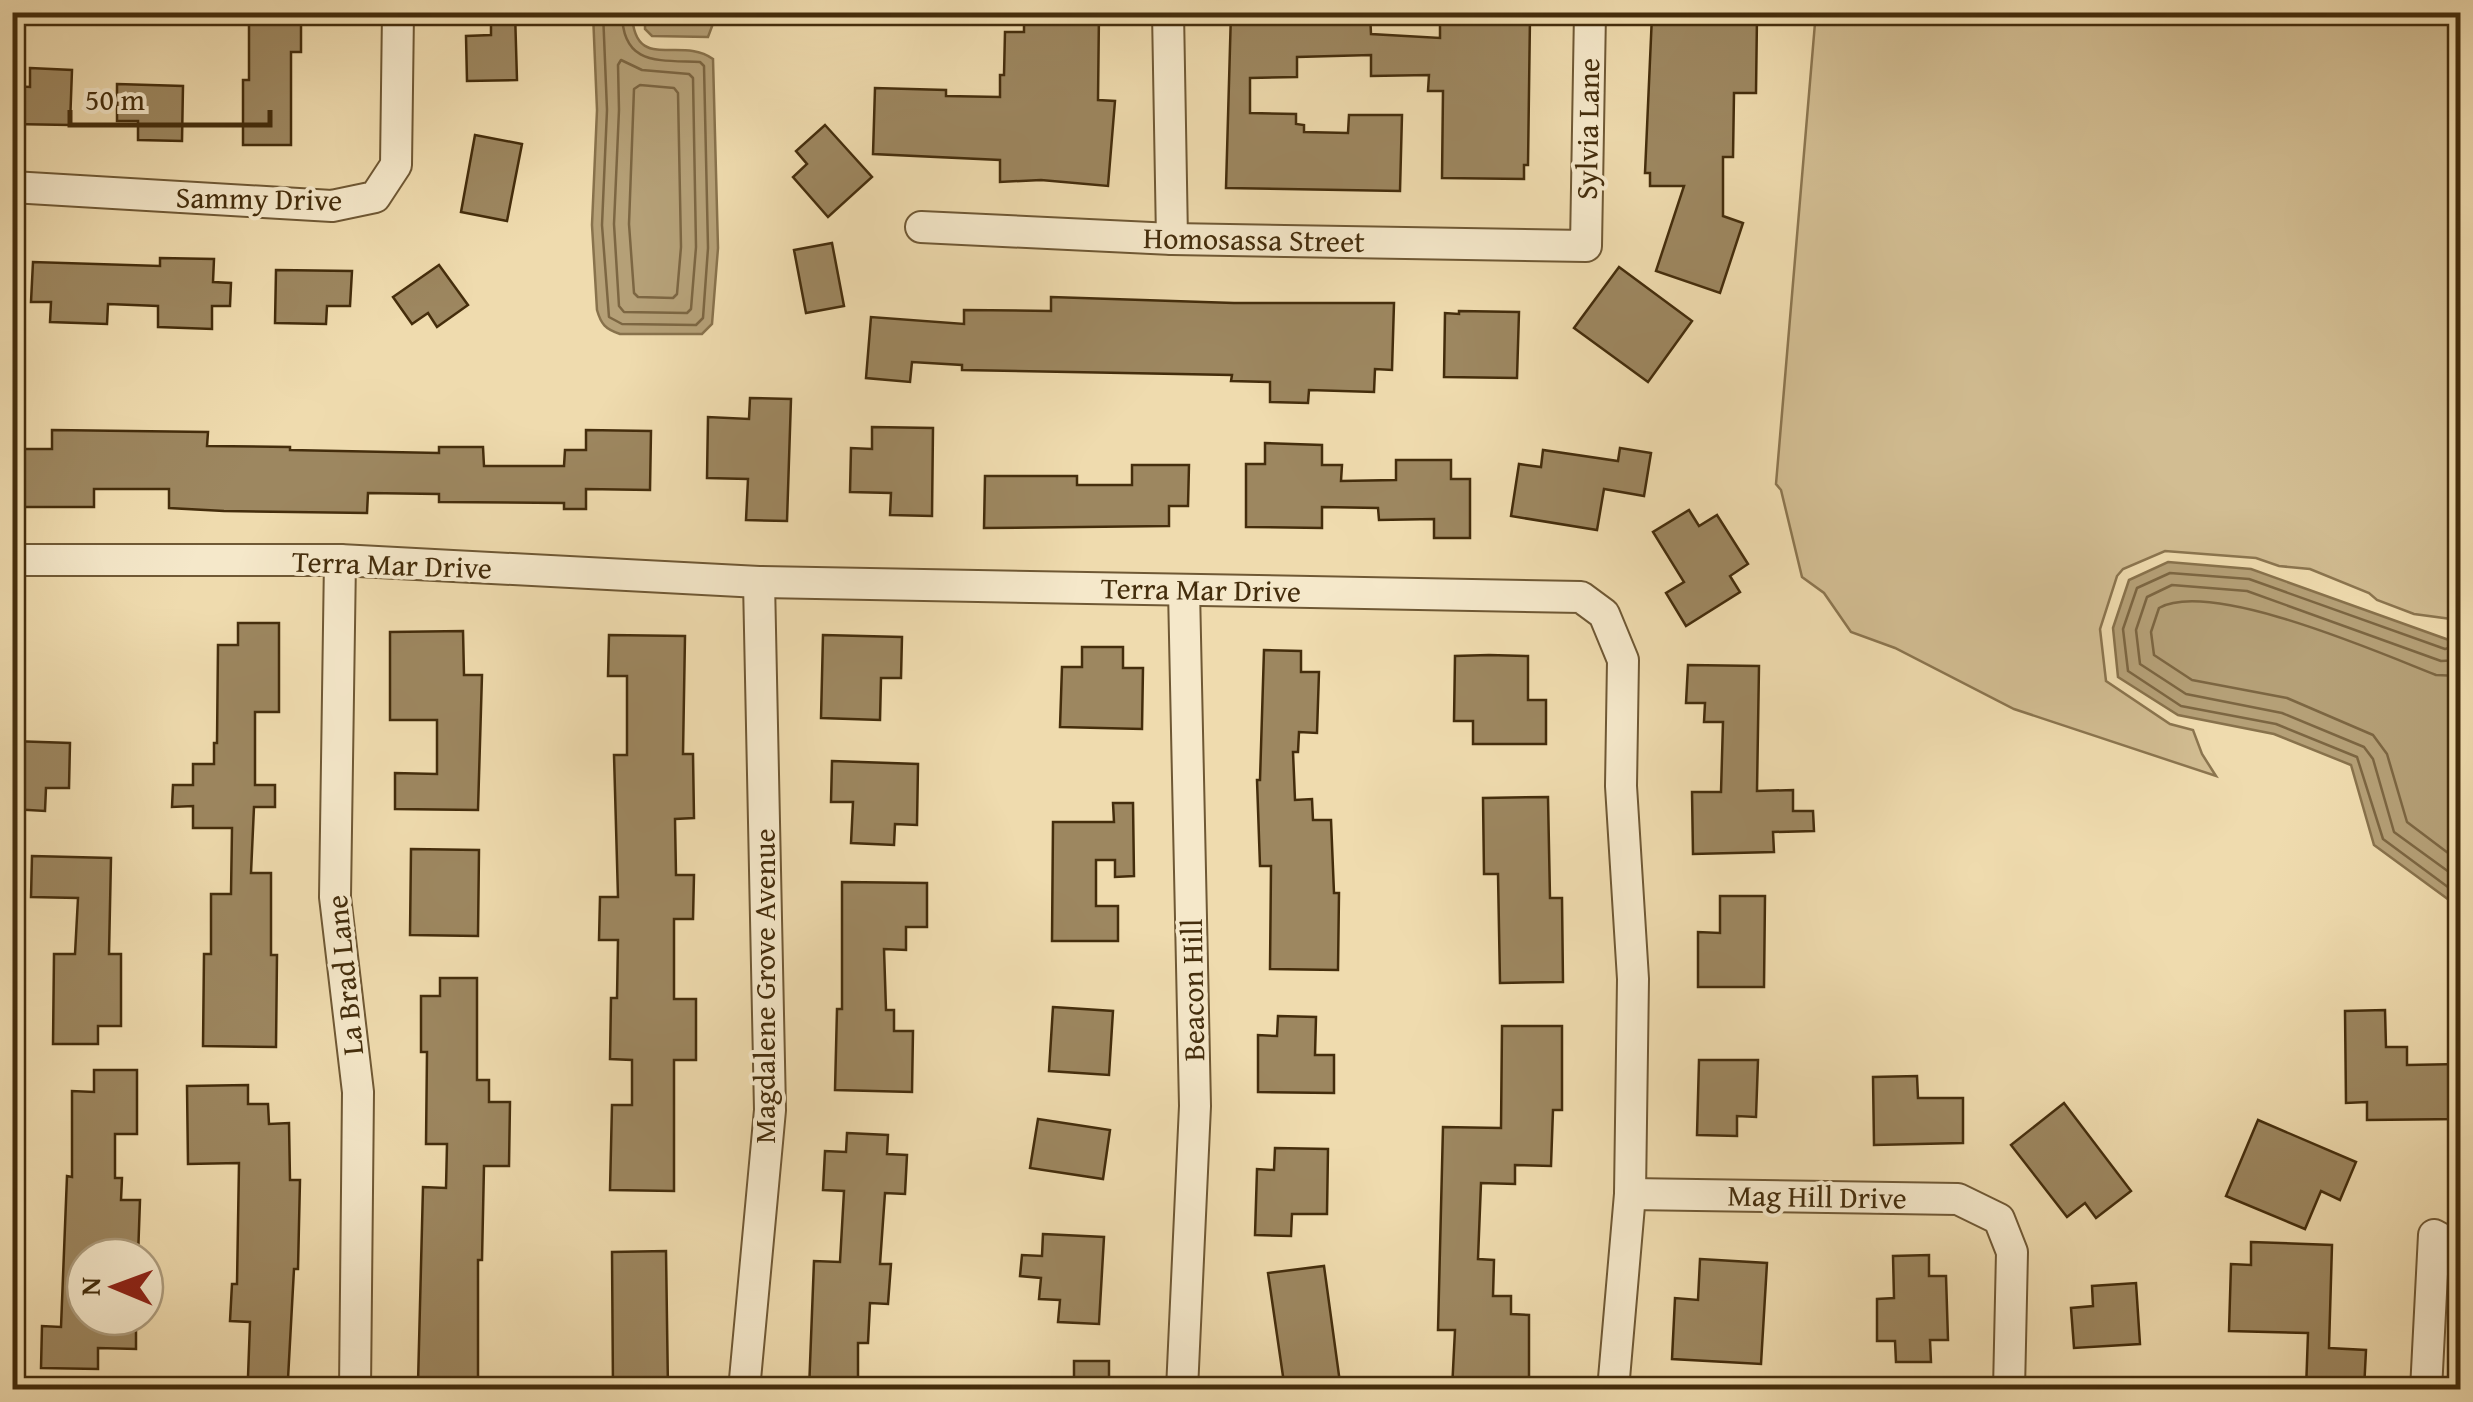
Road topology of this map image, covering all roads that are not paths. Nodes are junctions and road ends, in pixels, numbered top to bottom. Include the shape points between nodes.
1 (398, 12) edge
2 (1168, 12) edge
3 (1590, 12) edge
4 (12, 187) edge
5 (921, 227) dead end
6 (1172, 240) junction
7 (1586, 246) joint
8 (12, 560) edge
9 (340, 560) junction
10 (760, 582) junction
11 (1184, 590) junction
12 (1630, 1194) junction
13 (2460, 1249) edge
14 (355, 1390) edge
15 (744, 1390) edge
16 (1182, 1390) edge
17 (1613, 1390) edge
18 (2009, 1390) edge
19 (2426, 1390) edge

1 - 4 street, Sammy Drive via 396,165 375,197 332,206
2 - 6 street
3 - 7 street, Sylvia Lane
5 - 6 street, Homosassa Street
6 - 7 street, Homosassa Street
8 - 9 street, Terra Mar Drive
9 - 10 street, Terra Mar Drive
9 - 14 street, La Brad Lane via 335,898 358,1092
10 - 11 street, Terra Mar Drive
10 - 15 street, Magdalene Grove Avenue via 770,1110
11 - 12 street, Terra Mar Drive via 1581,597 1604,614 1623,660 1620,786 1633,979
11 - 16 street, Beacon Hill via 1196,1106
12 - 17 street, Terra Mar Drive
12 - 18 street, Mag Hill Drive via 1958,1199 2000,1219 2012,1252
13 - 19 street via 2434,1235

